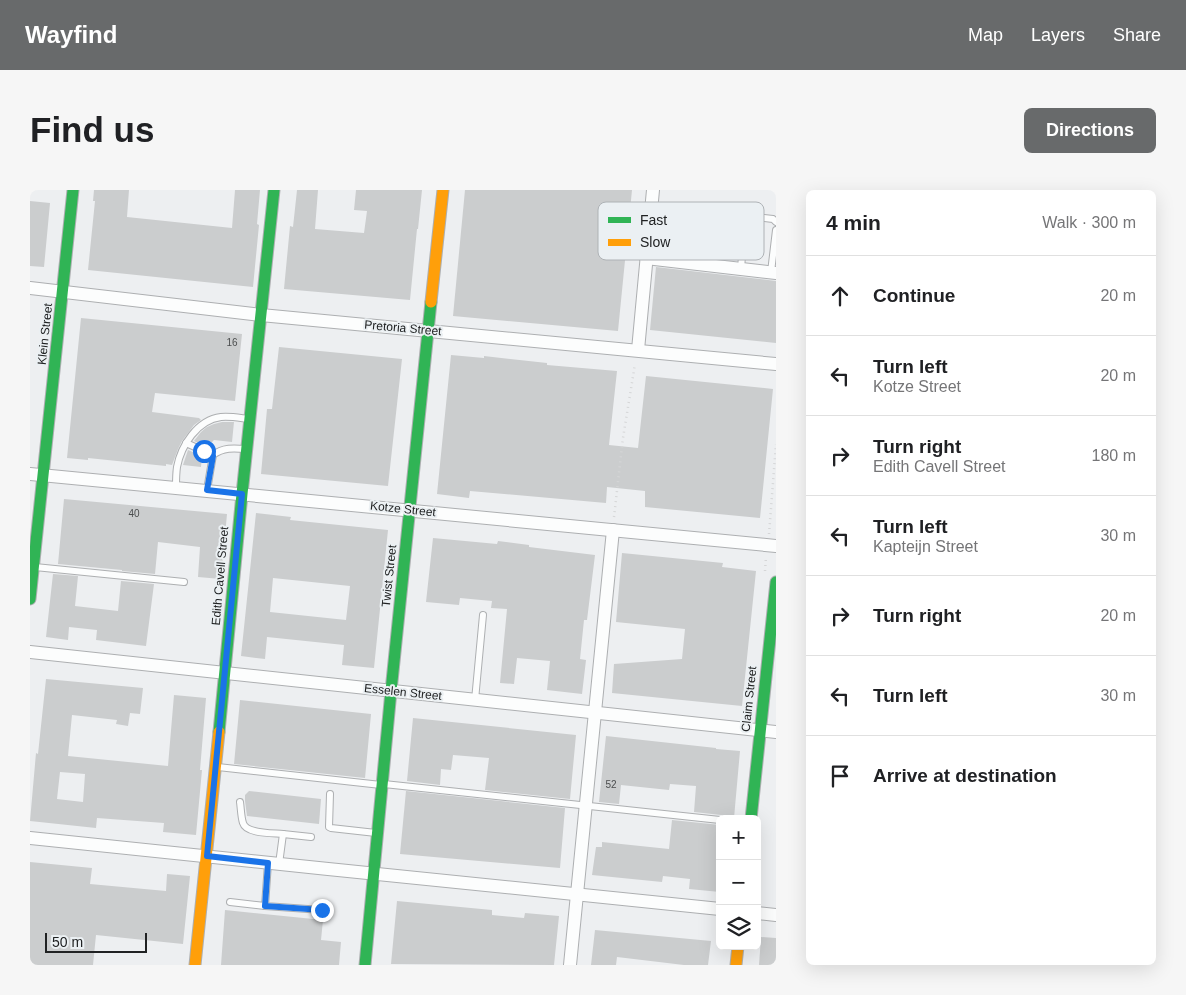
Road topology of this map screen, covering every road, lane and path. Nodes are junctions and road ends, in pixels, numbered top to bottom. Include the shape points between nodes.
1 (73, 190) edge
2 (274, 190) edge
3 (443, 190) edge
4 (764, 218) edge
5 (776, 222) edge
6 (776, 230) edge
7 (646, 260) edge
8 (663, 260) edge
9 (742, 260) edge
10 (741, 269) junction
11 (774, 272) edge
12 (30, 288) edge
13 (63, 292) junction
14 (261, 315) junction
15 (429, 330) junction
16 (638, 350) junction
17 (776, 364) edge
18 (250, 419) junction
19 (186, 443) junction
20 (247, 449) junction
21 (213, 456) junction
22 (30, 474) edge
23 (44, 475) junction
24 (176, 487) junction
25 (207, 490) junction
26 (242, 494) junction
27 (410, 510) junction
28 (35, 513) edge
29 (613, 530) junction
30 (776, 546) edge
31 (33, 553) edge
32 (34, 567) junction
33 (184, 582) dead end
34 (776, 582) edge
35 (30, 599) edge
36 (483, 615) dead end
37 (30, 652) edge
38 (226, 673) junction
39 (391, 691) junction
40 (475, 700) junction
41 (595, 713) junction
42 (760, 731) junction
43 (776, 732) edge
44 (216, 767) junction
45 (382, 785) junction
46 (330, 794) dead end
47 (240, 802) dead end
48 (586, 805) junction
49 (751, 815) edge
50 (716, 820) edge
51 (283, 834) junction
52 (378, 834) junction
53 (311, 837) dead end
54 (30, 838) edge
55 (207, 856) junction
56 (274, 863) junction
57 (374, 875) junction
58 (577, 895) junction
59 (230, 902) dead end
60 (265, 906) junction
61 (322, 910) dead end
62 (716, 910) edge
63 (761, 913) edge
64 (776, 915) edge
65 (738, 950) edge
66 (195, 965) edge
67 (364, 965) edge
68 (570, 965) edge
69 (736, 965) edge

1 - 13 street, Klein Street
2 - 14 street, Edith Cavell Street
3 - 15 street, Twist Street
4 - 5 lane
6 - 11 lane
7 - 16 street
8 - 10 street
9 - 10 lane
10 - 11 street
12 - 13 street, Pretoria Street
13 - 14 street, Pretoria Street
13 - 23 street, Klein Street
14 - 15 street, Pretoria Street
14 - 18 street, Edith Cavell Street
15 - 16 street, Pretoria Street
15 - 27 street, Twist Street
16 - 17 street, Pretoria Street
16 - 29 path via 623,438
18 - 19 lane via 221,417 207,421
18 - 20 street, Edith Cavell Street
19 - 21 lane
19 - 24 lane via 177,467
20 - 21 lane via 230,448
20 - 26 street, Edith Cavell Street
21 - 25 lane
22 - 23 street, Kotze Street
23 - 24 street, Kotze Street
23 - 28 street, Klein Street
24 - 25 street, Kotze Street
25 - 26 street, Kotze Street
26 - 27 street, Kotze Street
26 - 38 street, Edith Cavell Street
27 - 29 street, Kotze Street
27 - 39 street, Twist Street
28 - 31 street, Klein Street
29 - 30 street, Kotze Street
29 - 41 street
31 - 32 street, Klein Street
32 - 33 lane
32 - 35 street, Klein Street
34 - 42 street, Claim Street
36 - 40 lane
37 - 38 street, Esselen Street
38 - 39 street, Esselen Street
38 - 44 street, Edith Cavell Street
39 - 40 street, Esselen Street
39 - 45 street, Twist Street
40 - 41 street, Esselen Street
41 - 42 street, Esselen Street
41 - 48 street
42 - 43 street, Esselen Street
42 - 49 street, Claim Street
44 - 45 lane
44 - 55 street, Edith Cavell Street
45 - 48 lane
45 - 52 street, Twist Street
46 - 52 lane via 329,827
47 - 51 lane via 243,824 247,829
48 - 50 lane
48 - 58 street
51 - 53 lane
51 - 56 lane
52 - 57 street, Twist Street
54 - 55 street
55 - 56 street
55 - 66 street, Edith Cavell Street
56 - 57 street
56 - 60 lane
57 - 58 street
57 - 67 street, Twist Street
58 - 62 street
58 - 68 street
59 - 60 lane
60 - 61 lane
63 - 64 street
65 - 69 street

